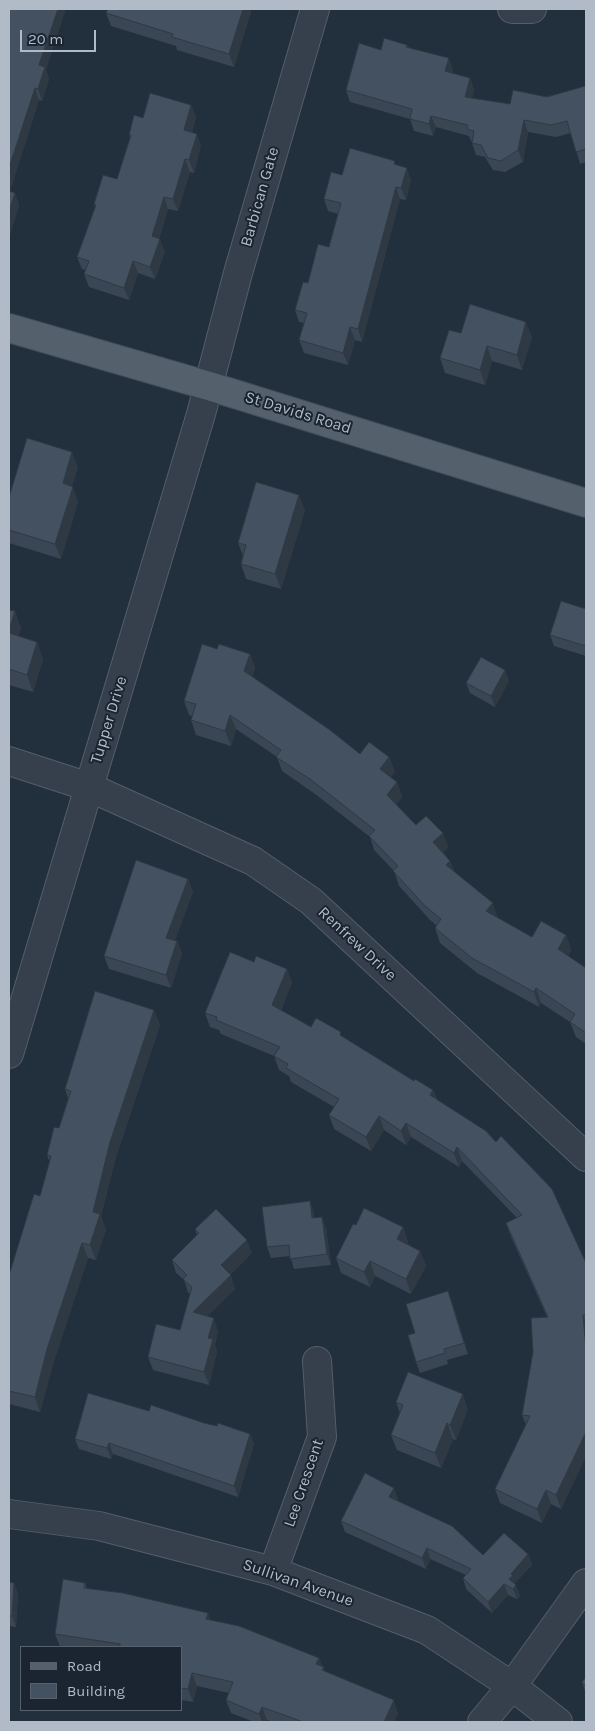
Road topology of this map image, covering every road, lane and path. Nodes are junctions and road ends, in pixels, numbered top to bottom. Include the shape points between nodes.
1 (315, 9) edge
2 (512, 9) edge
3 (532, 9) edge
4 (9, 328) edge
5 (209, 386) junction
6 (586, 502) edge
7 (9, 761) edge
8 (89, 787) junction
9 (9, 1054) edge
10 (586, 1158) edge
11 (317, 1361) dead end
12 (9, 1514) edge
13 (273, 1572) junction
14 (586, 1583) edge
15 (512, 1686) junction
16 (482, 1722) edge
17 (558, 1722) edge

1 - 5 street, Barbican Gate via 238,273
2 - 3 street
4 - 5 main road, St Davids Road
5 - 6 main road, St Davids Road
5 - 8 street, Tupper Drive
7 - 8 street, Renfrew Drive
8 - 9 street, Tupper Drive
8 - 10 street, Renfrew Drive via 254,861 311,901
11 - 13 street, Lee Crescent via 322,1437
12 - 13 street, Sullivan Avenue via 100,1526
13 - 15 street, Sullivan Avenue via 427,1630
14 - 15 street
15 - 16 street
15 - 17 street, Sullivan Avenue

